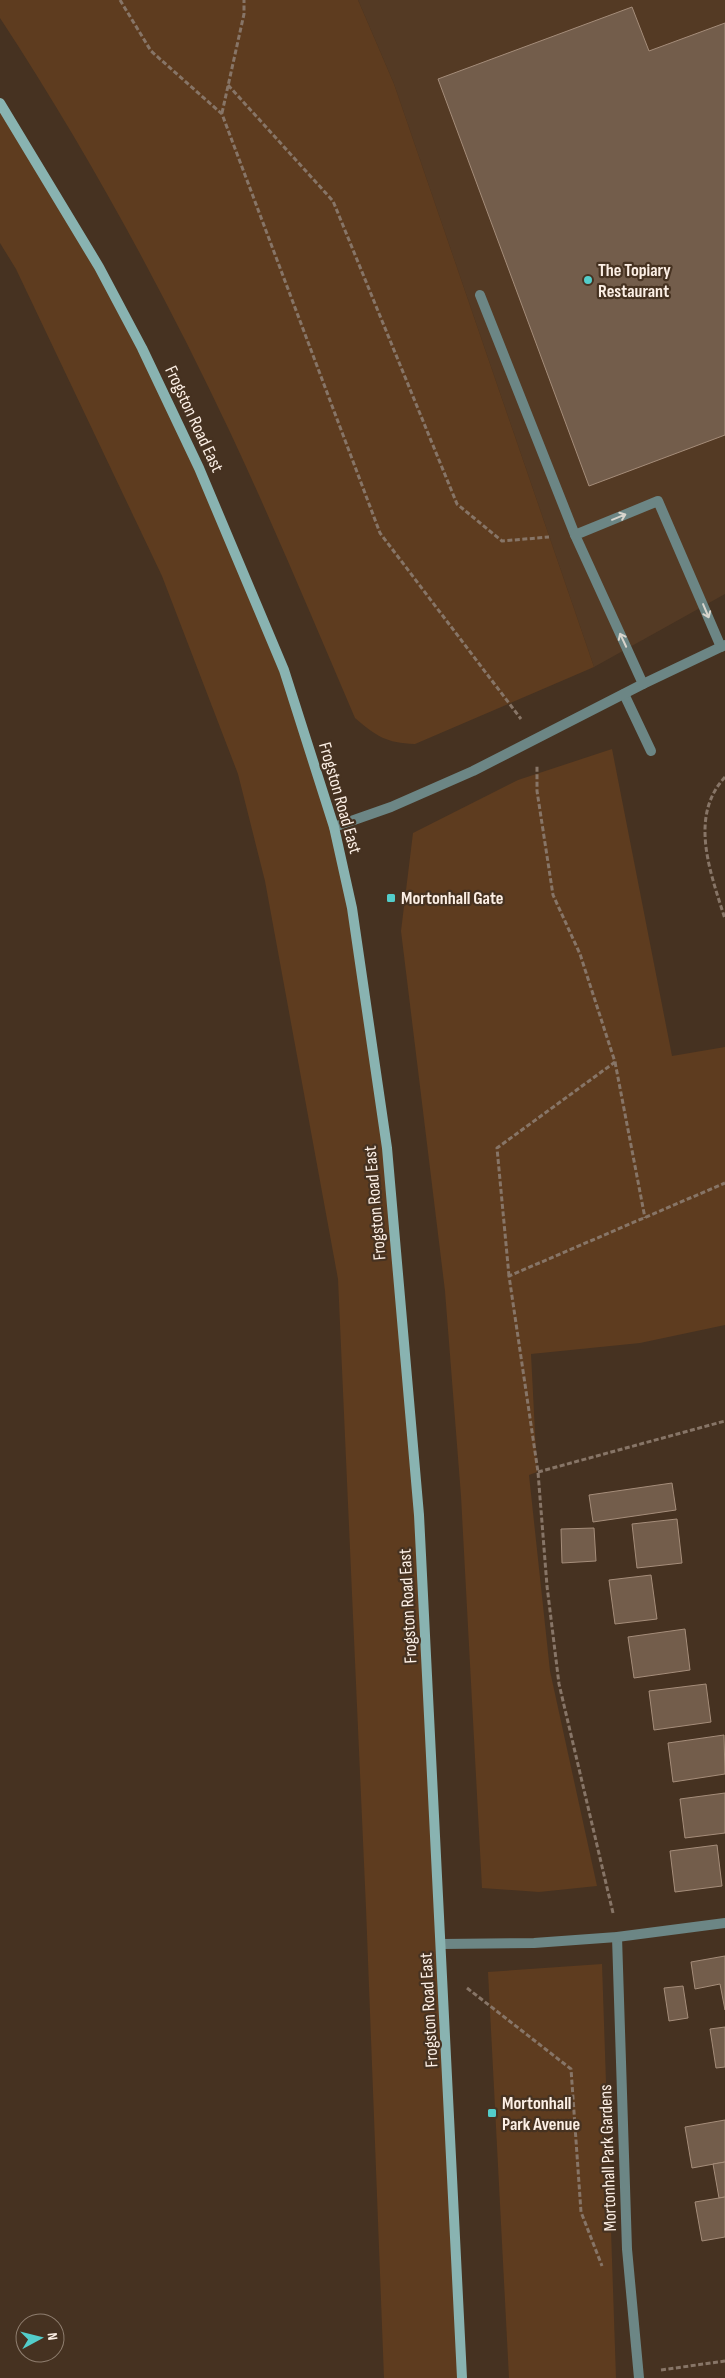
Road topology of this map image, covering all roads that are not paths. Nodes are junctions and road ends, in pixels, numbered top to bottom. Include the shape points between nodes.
1 (0, 103) edge
2 (480, 295) dead end
3 (575, 535) junction
4 (723, 646) edge
5 (643, 684) junction
6 (624, 694) junction
7 (651, 751) dead end
8 (334, 827) junction
9 (725, 1923) edge
10 (617, 1937) junction
11 (442, 1944) junction
12 (462, 2378) edge
13 (639, 2378) edge

1 - 8 main road, Frogston Road East via 99,267 200,468 284,670
2 - 3 street
3 -> 4 street via 658,501
5 -> 3 street
4 - 5 street
5 - 6 street
6 - 7 street
6 - 8 street via 439,787
8 - 11 main road, Frogston Road East via 352,908 387,1148 420,1515
9 - 10 street
10 - 11 street via 534,1943
10 - 13 street, Mortonhall Park Gardens via 627,2249
11 - 12 main road, Frogston Road East

